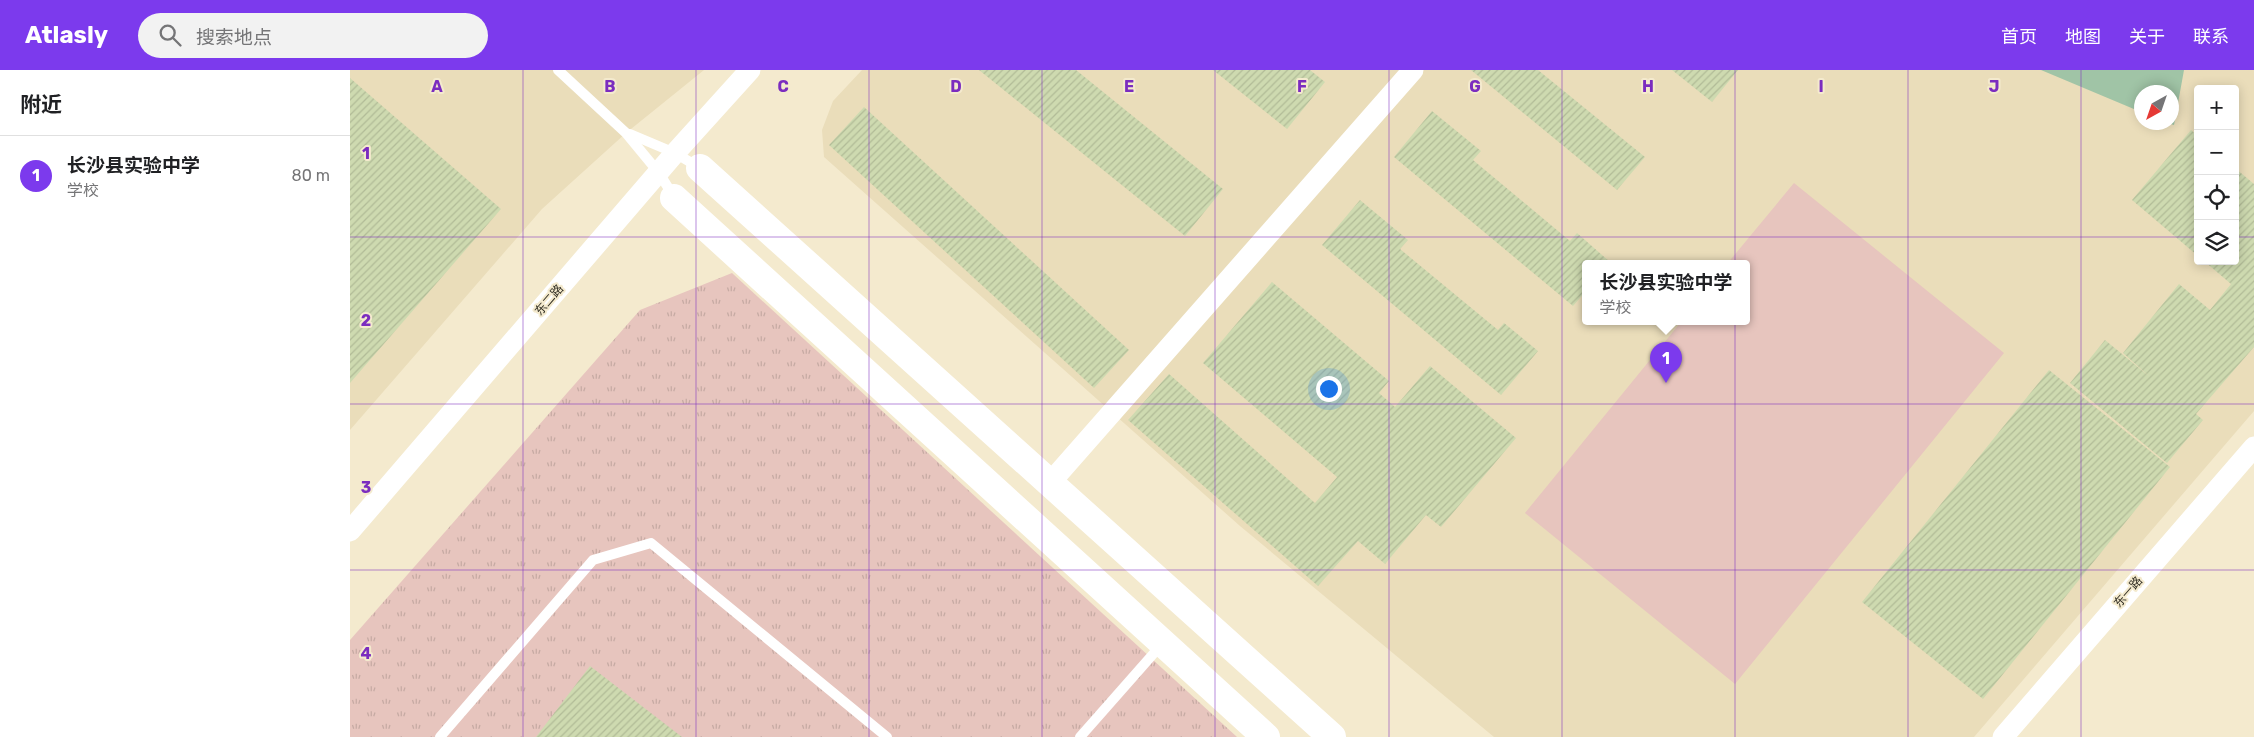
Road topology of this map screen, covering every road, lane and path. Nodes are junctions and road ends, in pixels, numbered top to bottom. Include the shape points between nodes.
1 (558, 70) edge
2 (750, 70) edge
3 (1412, 70) edge
4 (626, 133) junction
5 (675, 153) junction
6 (700, 168) joint
7 (659, 173) junction
8 (674, 198) joint
9 (2254, 447) edge
10 (1049, 484) junction
11 (350, 531) edge
12 (1162, 644) junction
13 (440, 737) edge
14 (887, 737) edge
15 (1080, 737) edge
16 (1266, 737) edge
17 (1332, 737) edge
18 (2003, 737) edge

1 - 4 lane
2 - 5 street, 东二路
3 - 10 street
4 - 5 lane
4 - 7 lane
5 - 6 lane
5 - 7 street, 东二路
6 - 10 street
7 - 8 lane
7 - 11 street, 东二路
8 - 12 street
9 - 18 street, 东一路
10 - 17 street
12 - 15 lane
12 - 16 street
13 - 14 lane via 593,560 652,543

